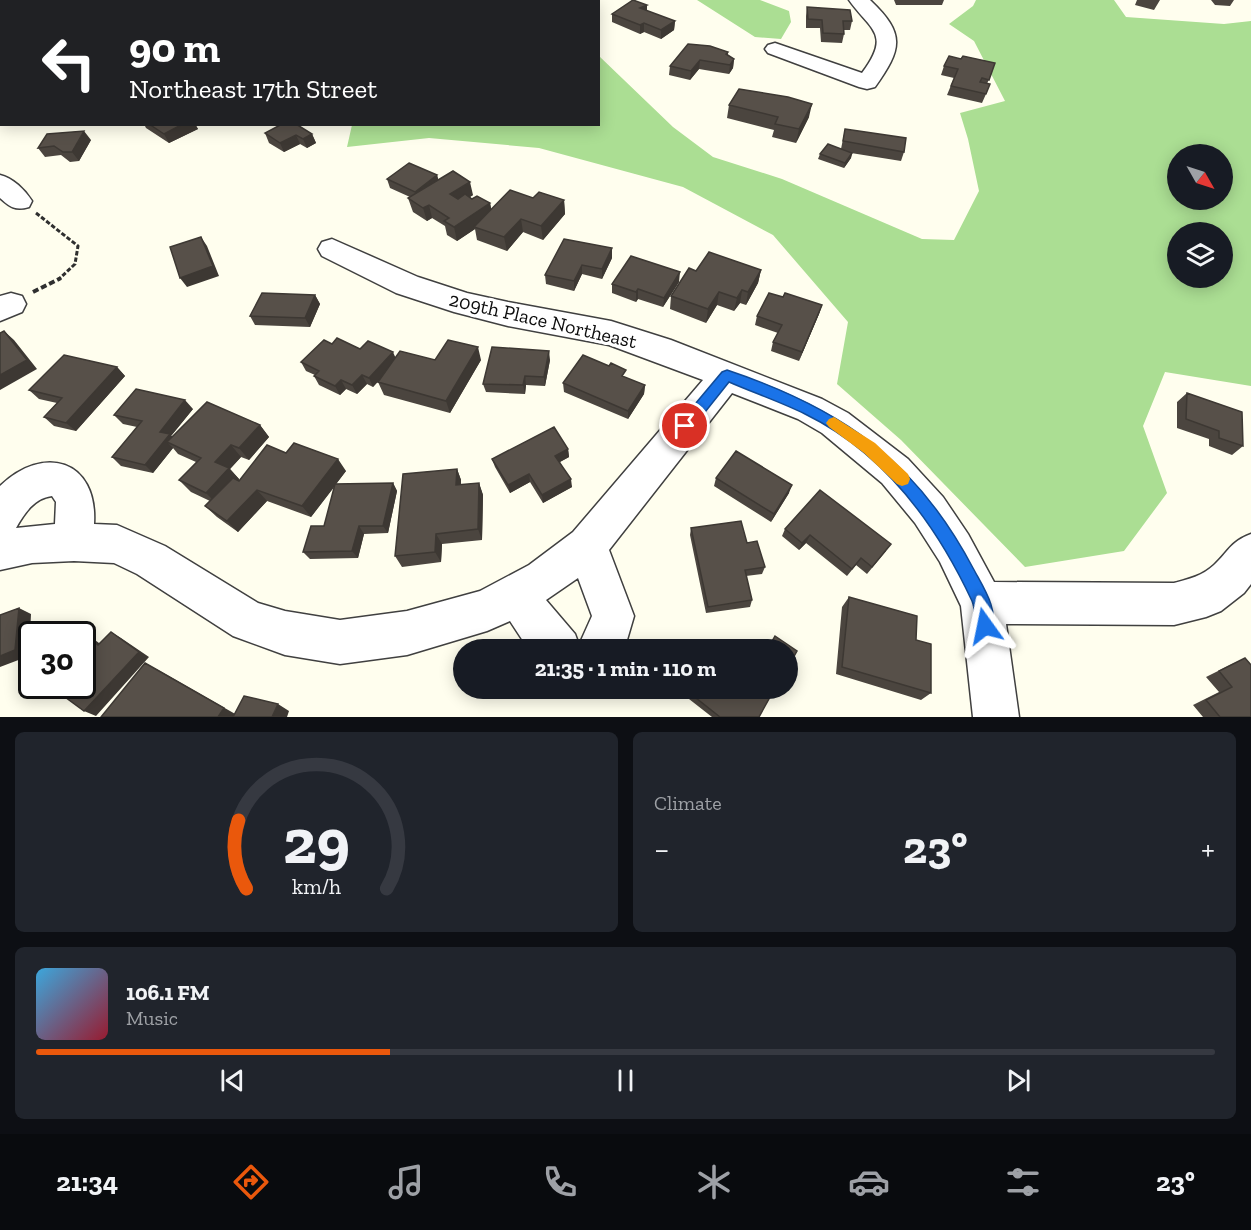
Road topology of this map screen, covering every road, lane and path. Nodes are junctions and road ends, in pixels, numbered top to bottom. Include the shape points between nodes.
1 (859, 0) edge
2 (775, 49) dead end
3 (9, 192) edge
4 (332, 249) dead end
5 (6, 307) edge
6 (727, 375) junction
7 (0, 519) edge
8 (74, 542) junction
9 (587, 546) junction
10 (0, 551) edge
11 (1251, 553) edge
12 (517, 594) junction
13 (982, 603) junction
14 (549, 639) edge
15 (606, 639) edge
16 (996, 717) edge

1 - 2 street via 884,27 889,39 887,53 867,82
3 - 5 path via 78,246 79,259 70,272
4 - 6 street, 209th Place Northeast via 407,285 465,304 611,333
6 - 9 street
6 - 13 street, 209th Place Northeast via 810,409 869,448 895,471 929,510
7 - 8 street via 16,496 30,485 46,478 61,481 71,490 75,502
8 - 10 street via 32,544
8 - 12 street via 117,544 151,560 248,621 285,633 340,642 407,633 487,610
9 - 12 street
9 - 15 street via 613,616
11 - 13 street via 1229,579 1206,596 1174,604
12 - 14 street
13 - 16 street, 209th Place Northeast

